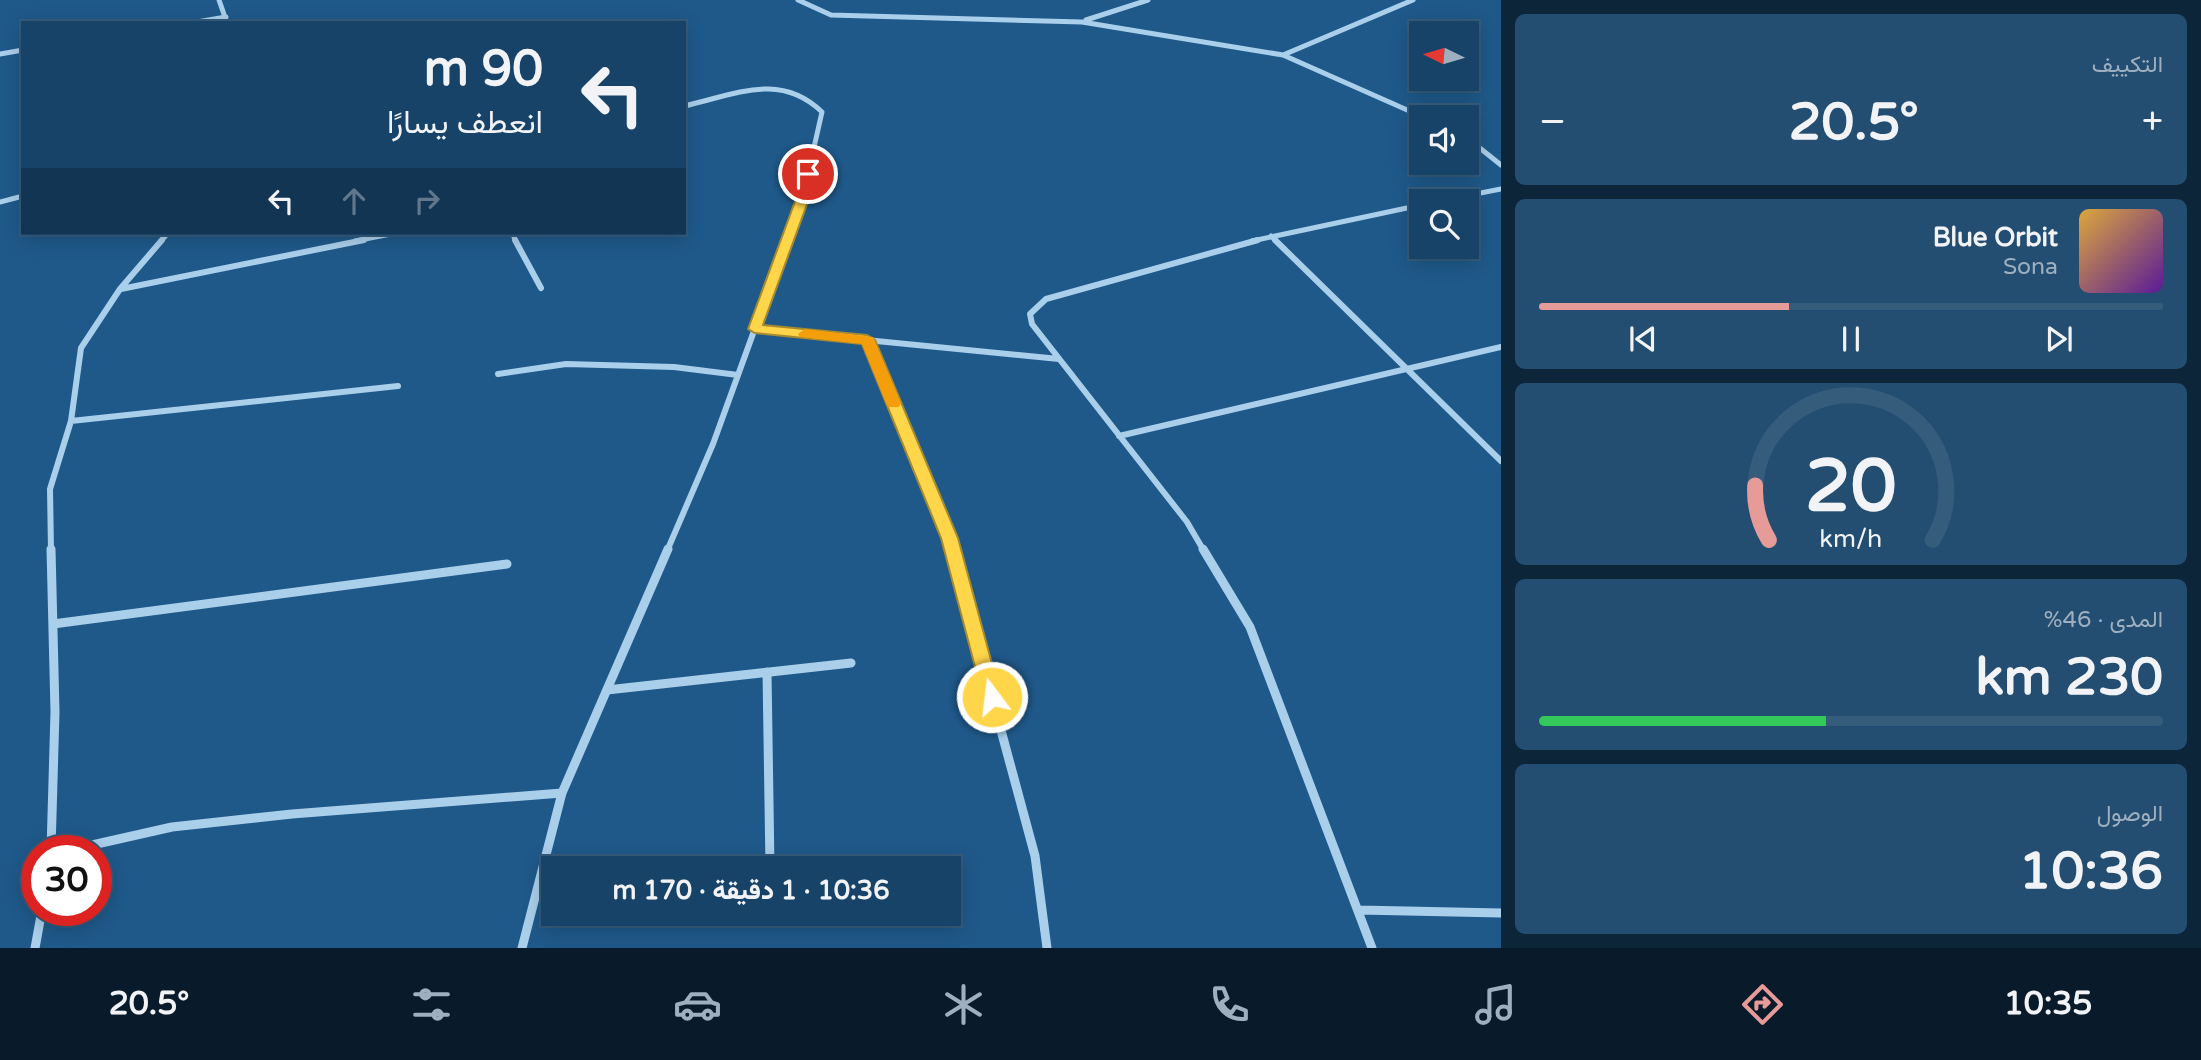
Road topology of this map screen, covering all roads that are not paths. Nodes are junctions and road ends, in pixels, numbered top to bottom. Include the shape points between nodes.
1 (219, 0) edge
2 (799, 0) edge
3 (1148, 0) edge
4 (1413, 0) edge
5 (227, 20) edge
6 (1082, 22) junction
7 (21, 50) edge
8 (0, 54) edge
9 (1283, 55) junction
10 (686, 106) edge
11 (1409, 111) edge
12 (1479, 147) edge
13 (1501, 165) edge
14 (1501, 189) edge
15 (1479, 193) edge
16 (21, 197) edge
17 (0, 202) edge
18 (1409, 207) edge
19 (166, 235) edge
20 (386, 235) edge
21 (513, 235) edge
22 (1271, 236) junction
23 (541, 288) dead end
24 (120, 289) junction
25 (755, 329) junction
26 (867, 340) junction
27 (1501, 347) edge
28 (1059, 359) junction
29 (1405, 369) junction
30 (498, 374) dead end
31 (738, 375) junction
32 (398, 386) dead end
33 (71, 421) junction
34 (1119, 436) junction
35 (1501, 461) edge
36 (507, 564) dead end
37 (53, 624) junction
38 (851, 663) dead end
39 (767, 672) junction
40 (607, 690) junction
41 (562, 793) junction
42 (51, 835) edge
43 (112, 841) edge
44 (771, 856) edge
45 (1359, 910) junction
46 (1501, 912) edge
47 (39, 926) edge
48 (35, 948) edge
49 (522, 948) edge
50 (1047, 948) edge
51 (1372, 948) edge

1 - 5 street
2 - 6 street via 831,15
3 - 6 street
4 - 9 street
6 - 9 street
7 - 8 street
9 - 11 street
10 - 25 street via 769,89 789,90 822,112 803,196
12 - 13 street
14 - 15 street
16 - 17 street
18 - 22 street
19 - 24 street
20 - 24 street
21 - 23 street
22 - 28 street via 1046,299 1030,314 1032,324
22 - 29 street
24 - 33 street via 81,348
25 - 26 street
25 - 31 street
26 - 28 street
26 - 50 street via 949,538 1035,856
27 - 29 street
28 - 34 street
29 - 34 street
29 - 35 street
30 - 31 street via 566,364 674,367
31 - 40 street
32 - 33 street
33 - 37 street via 50,489
34 - 45 street via 1187,522 1250,627
36 - 37 street
37 - 42 street
38 - 39 street
39 - 40 street
39 - 44 street
40 - 41 street
41 - 43 street via 185,825
41 - 49 street
45 - 46 street
45 - 51 street
47 - 48 street

